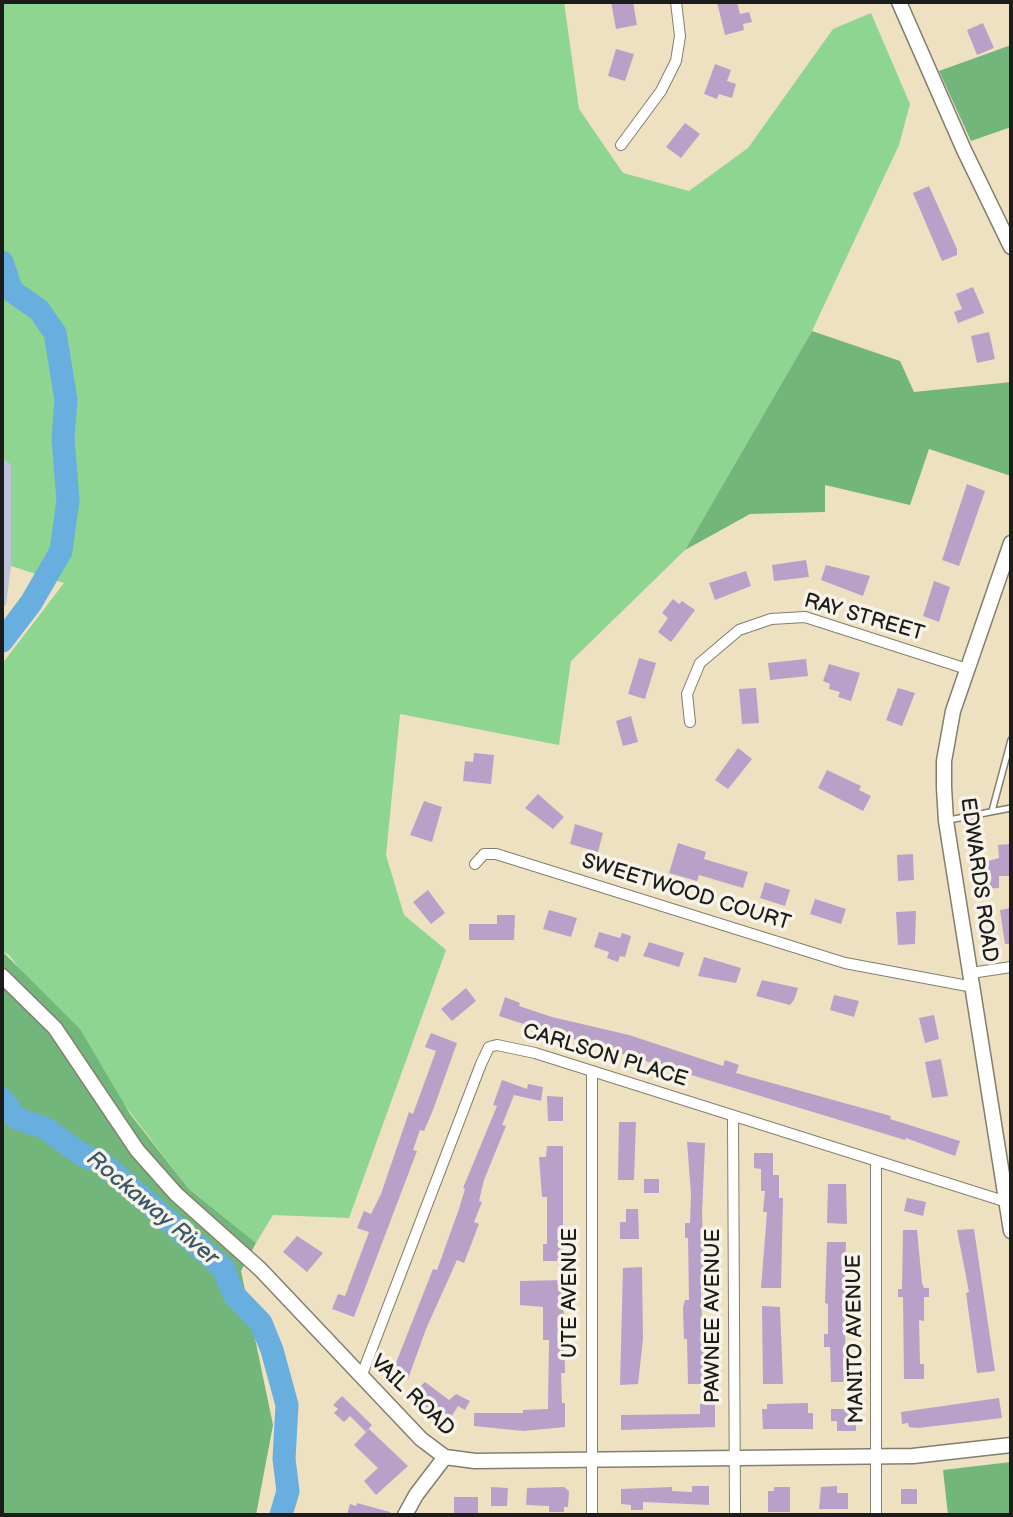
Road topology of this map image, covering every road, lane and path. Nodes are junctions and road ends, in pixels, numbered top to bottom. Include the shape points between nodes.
1 (677, 2) edge
2 (899, 2) edge
3 (621, 145) dead end
4 (1011, 247) edge
5 (1010, 553) edge
6 (967, 669) junction
7 (690, 722) dead end
8 (1011, 740) edge
9 (1011, 808) edge
10 (992, 811) junction
11 (946, 821) junction
12 (475, 864) dead end
13 (1011, 967) edge
14 (2, 976) edge
15 (972, 980) junction
16 (592, 1071) junction
17 (733, 1117) junction
18 (876, 1163) junction
19 (1007, 1202) junction
20 (1011, 1231) edge
21 (361, 1377) junction
22 (1011, 1445) edge
23 (878, 1455) junction
24 (445, 1457) junction
25 (735, 1457) junction
26 (592, 1460) junction
27 (405, 1515) edge
28 (592, 1515) edge
29 (735, 1515) edge
30 (876, 1515) edge

1 - 3 street via 680,36 676,61 661,91
2 - 4 street
5 - 6 street, EDWARDS ROAD
6 - 7 street, RAY STREET via 804,617 771,619 739,630 700,663 687,694
6 - 11 street, EDWARDS ROAD via 947,736
8 - 10 lane
9 - 10 lane
10 - 11 lane
11 - 15 street, EDWARDS ROAD
12 - 15 street, SWEETWOOD COURT via 484,854 496,854 833,959 891,972
13 - 15 street, SWEETWOOD COURT
14 - 21 street, VAIL ROAD via 55,1028 158,1174 260,1269
15 - 19 street, EDWARDS ROAD
16 - 17 street, CARLSON PLACE
16 - 21 street, CARLSON PLACE via 535,1053 489,1047
16 - 26 street, UTE AVENUE
17 - 18 street, CARLSON PLACE
17 - 25 street, PAWNEE AVENUE
18 - 19 street, CARLSON PLACE
18 - 23 street, MANITO AVENUE via 874,1397
19 - 20 street, EDWARDS ROAD
21 - 24 street, VAIL ROAD via 421,1439
22 - 23 street, VAIL ROAD via 913,1456
23 - 25 street, VAIL ROAD
23 - 30 street, MANITO AVENUE
24 - 26 street, VAIL ROAD via 467,1461
24 - 27 street
25 - 26 street, VAIL ROAD
25 - 29 street, PAWNEE AVENUE
26 - 28 street, UTE AVENUE

